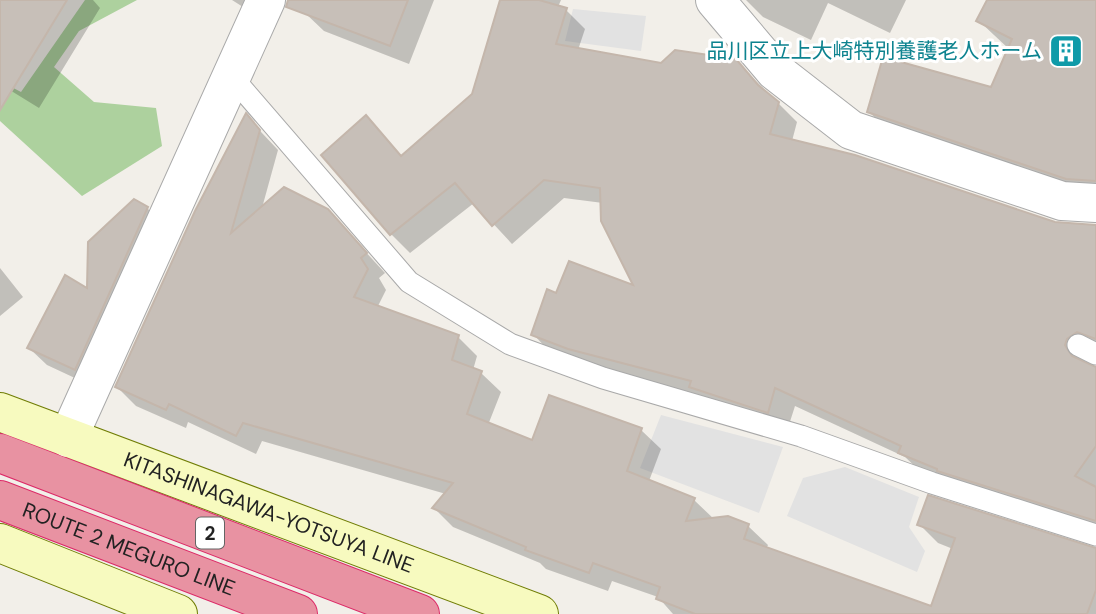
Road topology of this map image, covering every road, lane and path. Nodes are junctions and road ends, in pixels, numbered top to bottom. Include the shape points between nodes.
1 (266, 0) edge
2 (715, 0) edge
3 (232, 77) junction
4 (1096, 203) edge
5 (0, 412) edge
6 (68, 438) junction
7 (0, 453) edge
8 (0, 500) edge
9 (1096, 535) edge
10 (3, 551) edge
11 (178, 614) edge
12 (298, 614) edge
13 (420, 614) edge
14 (538, 614) edge

1 - 3 street
2 - 4 street via 775,71 851,131 1062,201
3 - 6 street
3 - 9 lane via 409,282 510,344 603,378 801,436
5 - 6 main road, KITASHINAGAWA-YOTSUYA LINE
6 - 14 main road, KITASHINAGAWA-YOTSUYA LINE
7 - 13 highway, ROUTE 2 MEGURO LINE / 2
8 - 12 highway, ROUTE 2 MEGURO LINE / 2
10 - 11 main road

